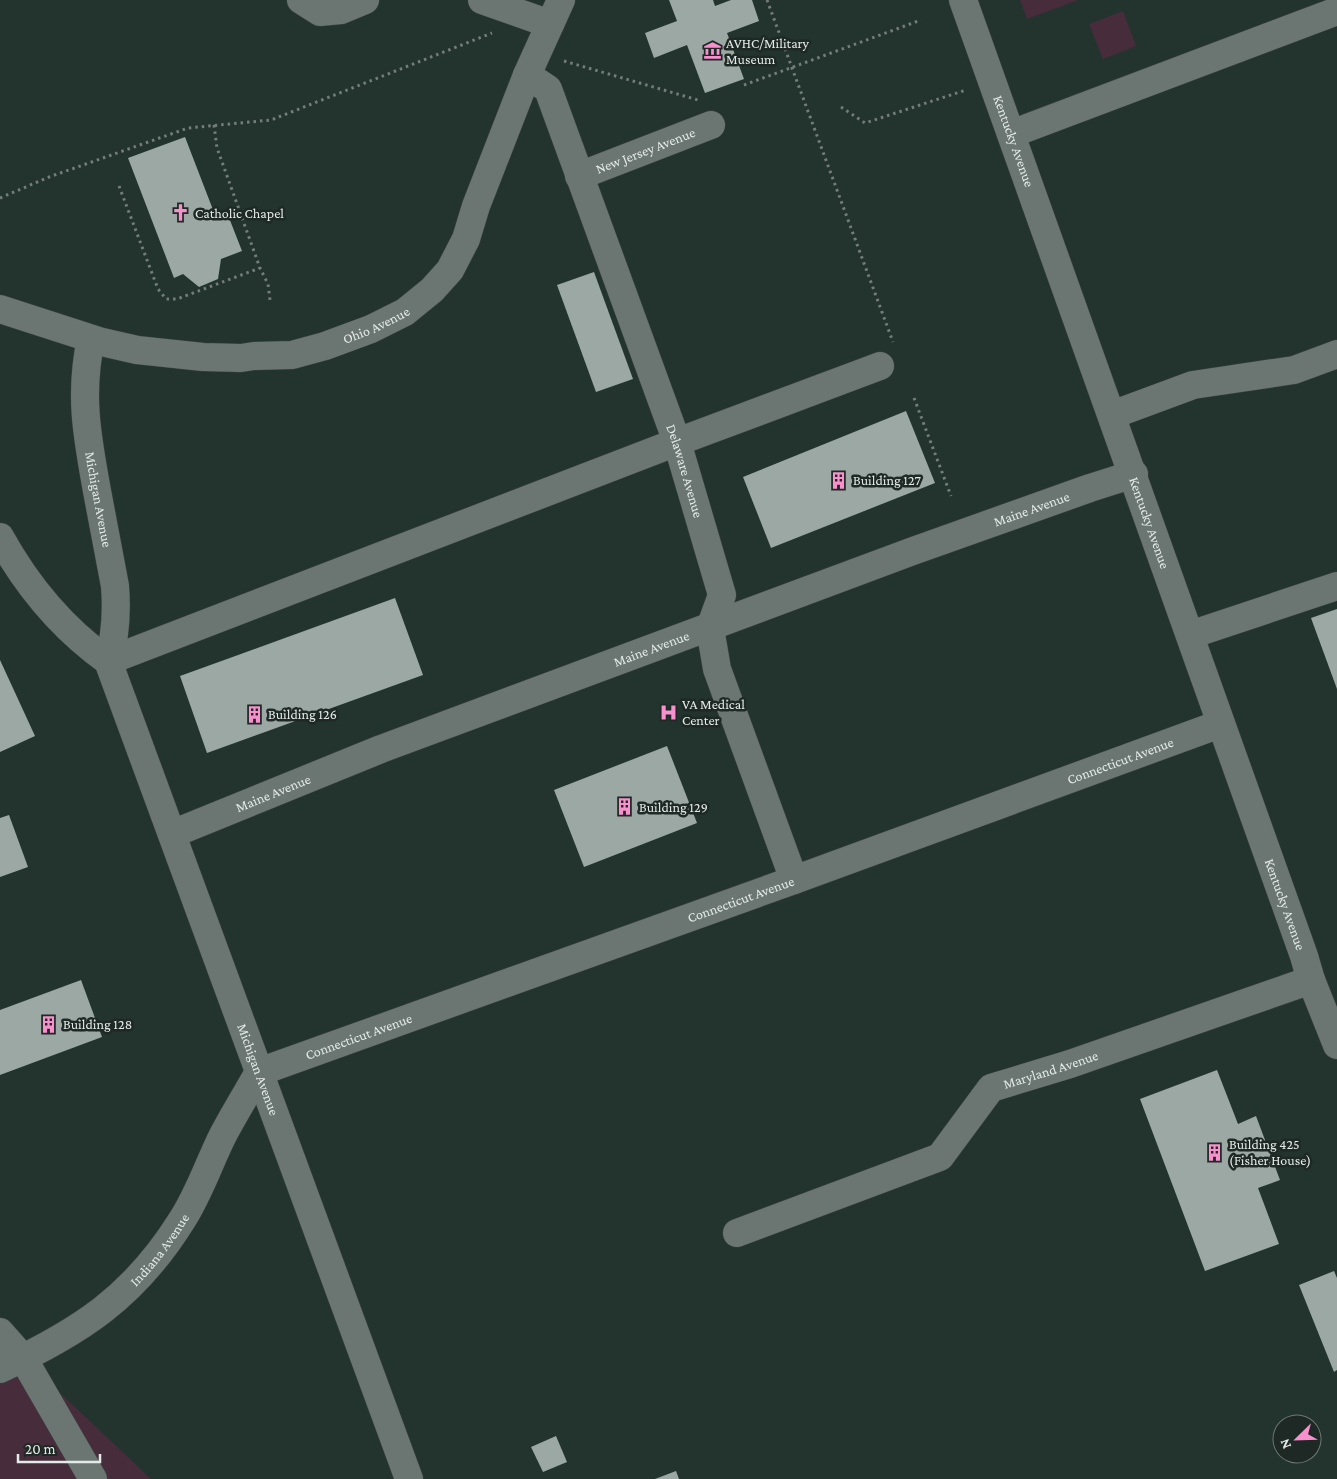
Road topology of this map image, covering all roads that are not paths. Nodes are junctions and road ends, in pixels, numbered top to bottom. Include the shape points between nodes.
1 (301, 0) edge
2 (365, 0) edge
3 (482, 0) edge
4 (529, 0) edge
5 (963, 0) edge
6 (1337, 11) edge
7 (556, 12) edge
8 (527, 75) junction
9 (707, 113) road end
10 (1011, 134) junction
11 (579, 176) junction
12 (0, 309) edge
13 (91, 338) junction
14 (1337, 354) edge
15 (880, 366) dead end
16 (1112, 416) junction
17 (677, 442) junction
18 (1134, 474) junction
19 (2, 544) edge
20 (1337, 586) edge
21 (710, 628) junction
22 (1190, 636) junction
23 (108, 661) junction
24 (1220, 724) junction
25 (172, 834) junction
26 (794, 880) junction
27 (1310, 980) junction
28 (1337, 1045) edge
29 (259, 1072) junction
30 (738, 1233) dead end
31 (0, 1332) edge
32 (12, 1364) edge
33 (93, 1479) edge
34 (409, 1479) edge

1 - 2 street via 320,12 340,10
3 - 7 street
4 - 7 street
5 - 10 street, Kentucky Avenue
6 - 10 street
7 - 8 street, Ohio Avenue
8 - 11 street, Delaware Avenue via 548,89
8 - 13 street, Ohio Avenue via 466,239 450,270 405,312 371,329 292,355 241,358 171,355
9 - 11 street, New Jersey Avenue
10 - 16 street, Kentucky Avenue
11 - 17 street, Delaware Avenue
12 - 13 street, Ohio Avenue
13 - 23 street, Michigan Avenue via 86,360 84,400 116,605 113,644
14 - 16 street via 1294,370 1194,385
15 - 17 street
16 - 18 street, Kentucky Avenue
17 - 21 street, Delaware Avenue via 722,595
17 - 23 street
18 - 21 street, Maine Avenue via 913,551
18 - 22 street, Kentucky Avenue
19 - 23 street via 67,627
20 - 22 street
21 - 25 street, Maine Avenue via 382,750
21 - 26 street, Delaware Avenue via 717,669
22 - 24 street, Kentucky Avenue
23 - 25 street, Michigan Avenue
24 - 26 street, Connecticut Avenue
24 - 27 street, Kentucky Avenue
25 - 29 street, Michigan Avenue
26 - 29 street, Connecticut Avenue
27 - 28 street, Kentucky Avenue
27 - 30 street, Maryland Avenue via 1070,1064 991,1088 940,1157
29 - 32 street, Indiana Avenue via 224,1133 184,1218 150,1266 91,1320
29 - 34 street, Michigan Avenue
31 - 32 street
32 - 33 street

